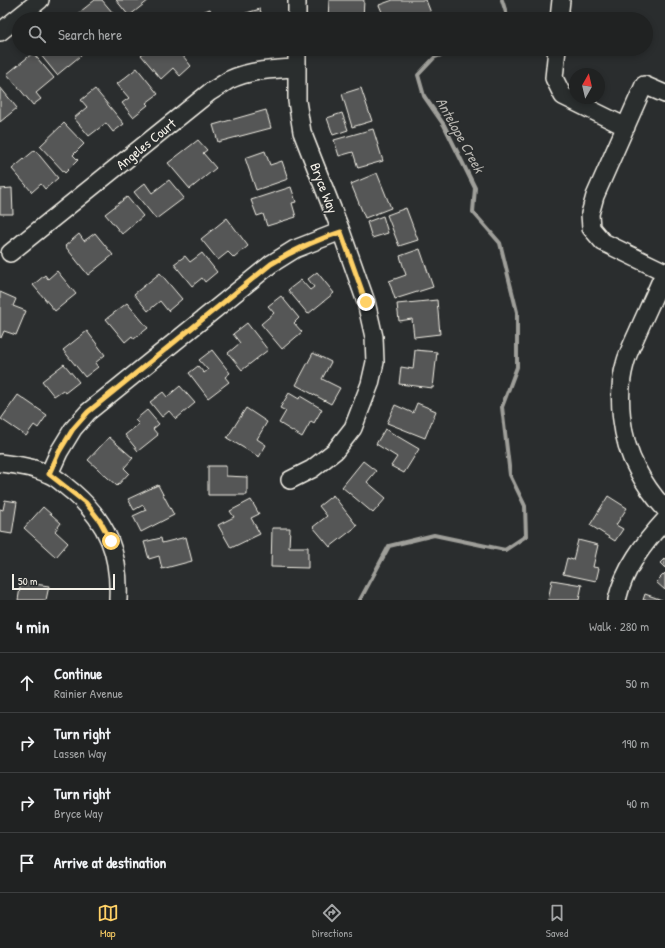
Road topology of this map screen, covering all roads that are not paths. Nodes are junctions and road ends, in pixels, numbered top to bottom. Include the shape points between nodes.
1 (40, 0) edge
2 (297, 0) edge
3 (561, 0) edge
4 (25, 12) edge
5 (297, 12) edge
6 (560, 12) edge
7 (12, 22) edge
8 (0, 32) edge
9 (297, 56) edge
10 (556, 56) edge
11 (297, 68) junction
12 (665, 94) edge
13 (626, 127) junction
14 (341, 232) junction
15 (10, 253) dead end
16 (665, 272) edge
17 (0, 462) edge
18 (49, 474) junction
19 (290, 480) dead end
20 (665, 509) edge
21 (665, 520) edge
22 (118, 600) edge
23 (617, 600) edge

1 - 4 street
2 - 5 street
3 - 6 street
7 - 8 street
9 - 11 street, Bryce Way
10 - 13 street via 554,78 563,96
11 - 14 street, Bryce Way via 297,101 302,132
11 - 15 street, Angeles Court via 248,73 210,92
12 - 13 street via 644,85
13 - 16 street via 595,196 590,214 591,228 603,242
14 - 18 street via 296,249 271,264 88,412 73,429
14 - 19 street, Bryce Way via 366,302 374,337 374,362 370,384 353,428 335,451 312,469
16 - 20 street via 625,365 621,390 621,418 636,468
17 - 18 street
18 - 22 street via 86,503 111,541 119,586
21 - 23 street via 638,552 626,574

